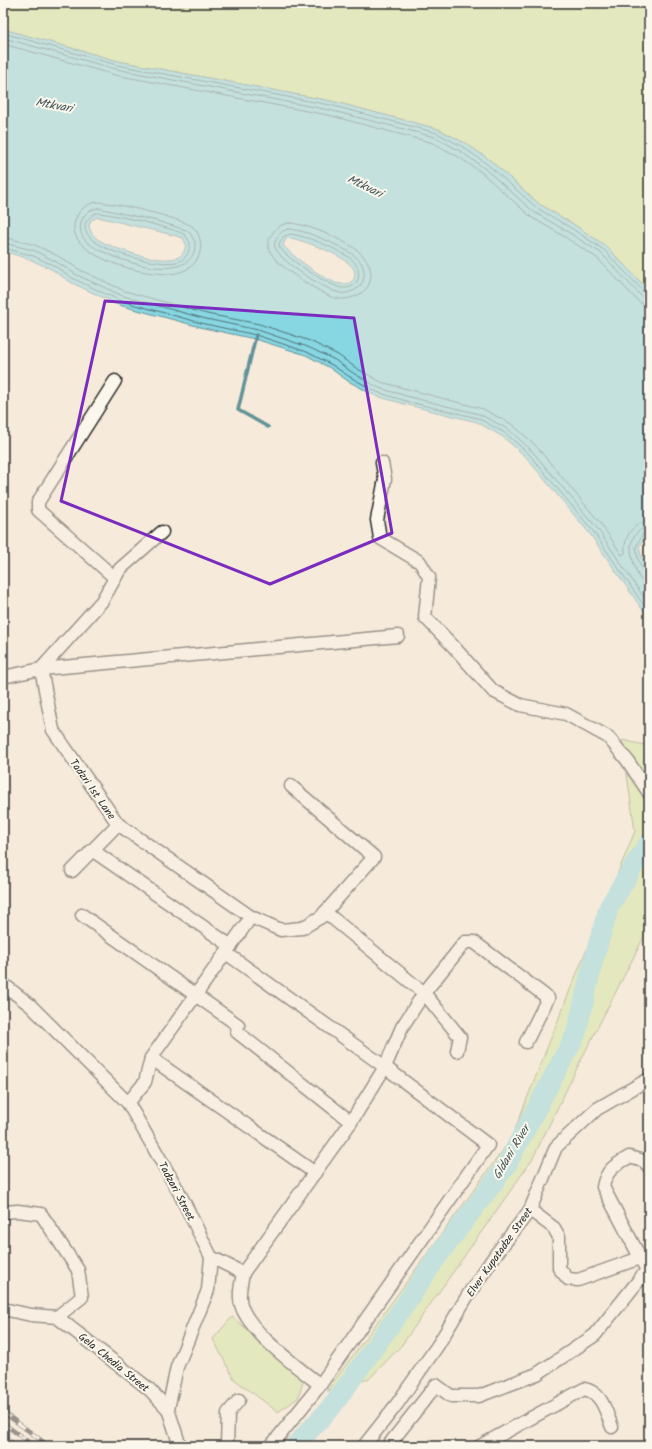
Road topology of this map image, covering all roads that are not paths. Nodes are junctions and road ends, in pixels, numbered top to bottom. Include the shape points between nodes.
1 (115, 381) dead end
2 (382, 463) dead end
3 (162, 532) dead end
4 (115, 578) junction
5 (398, 636) dead end
6 (41, 669) junction
7 (3, 677) edge
8 (291, 786) dead end
9 (649, 793) edge
10 (118, 824) junction
11 (92, 850) junction
12 (72, 871) dead end
13 (325, 912) junction
14 (82, 914) dead end
15 (251, 917) junction
16 (228, 949) junction
17 (3, 984) edge
18 (424, 993) junction
19 (196, 995) junction
20 (526, 1042) dead end
21 (457, 1051) dead end
22 (151, 1058) junction
23 (385, 1066) junction
24 (649, 1079) edge
25 (128, 1103) junction
26 (351, 1122) junction
27 (649, 1167) edge
28 (315, 1173) junction
29 (530, 1210) junction
30 (3, 1212) edge
31 (212, 1258) junction
32 (640, 1258) junction
33 (648, 1269) edge
34 (243, 1273) junction
35 (3, 1309) edge
36 (57, 1317) junction
37 (320, 1385) junction
38 (239, 1400) dead end
39 (168, 1409) junction
40 (612, 1427) dead end
41 (180, 1446) edge
42 (227, 1446) edge
43 (271, 1446) edge
44 (364, 1446) edge
45 (388, 1446) edge
46 (480, 1446) edge

1 - 4 street via 38,502 38,510
2 - 9 street via 385,479 377,520 380,538 420,562 429,577 425,617 493,690 520,705 566,714 608,737
3 - 4 street via 120,569
4 - 6 street via 102,601
5 - 6 street
6 - 7 street
6 - 10 street, Tadzri 1st Lane via 53,730
8 - 13 street, Tadzri 1st Lane via 374,857
10 - 11 street
10 - 15 street, Tadzri 1st Lane
11 - 12 street
11 - 16 street
13 - 15 street, Tadzri 1st Lane via 302,928 281,930
13 - 18 street
14 - 19 street
15 - 16 street
16 - 19 street
16 - 23 street
17 - 25 street, Tadzari Street via 30,1005
18 - 20 street via 465,942 474,942 548,998
18 - 21 street via 460,1037
18 - 23 street via 402,1027
19 - 22 street
19 - 26 street via 238,1025 237,1032
22 - 25 street via 145,1082
22 - 28 street
23 - 26 street
23 - 37 street via 488,1145
24 - 29 street, Elver Kupatadze Street via 597,1109 556,1147
25 - 31 street, Tadzari Street via 179,1192
26 - 28 street
27 - 32 street via 644,1161 629,1157 617,1164 605,1177 603,1187
28 - 34 street
29 - 32 street via 554,1228 559,1237 559,1268 568,1279 578,1280
29 - 44 street, Elver Kupatadze Street via 496,1254 438,1345
30 - 36 street via 41,1214 78,1270 82,1297
31 - 34 street
31 - 39 street via 208,1290 177,1367
32 - 33 street
33 - 45 street via 595,1335 537,1374 479,1396 451,1396 436,1385
34 - 37 street via 239,1299 245,1316 260,1335
35 - 36 street via 31,1316
36 - 39 street, Gela Chedia Street via 149,1389
37 - 43 street
38 - 42 street via 228,1413
39 - 41 street
40 - 46 street via 602,1400 590,1390 584,1389

